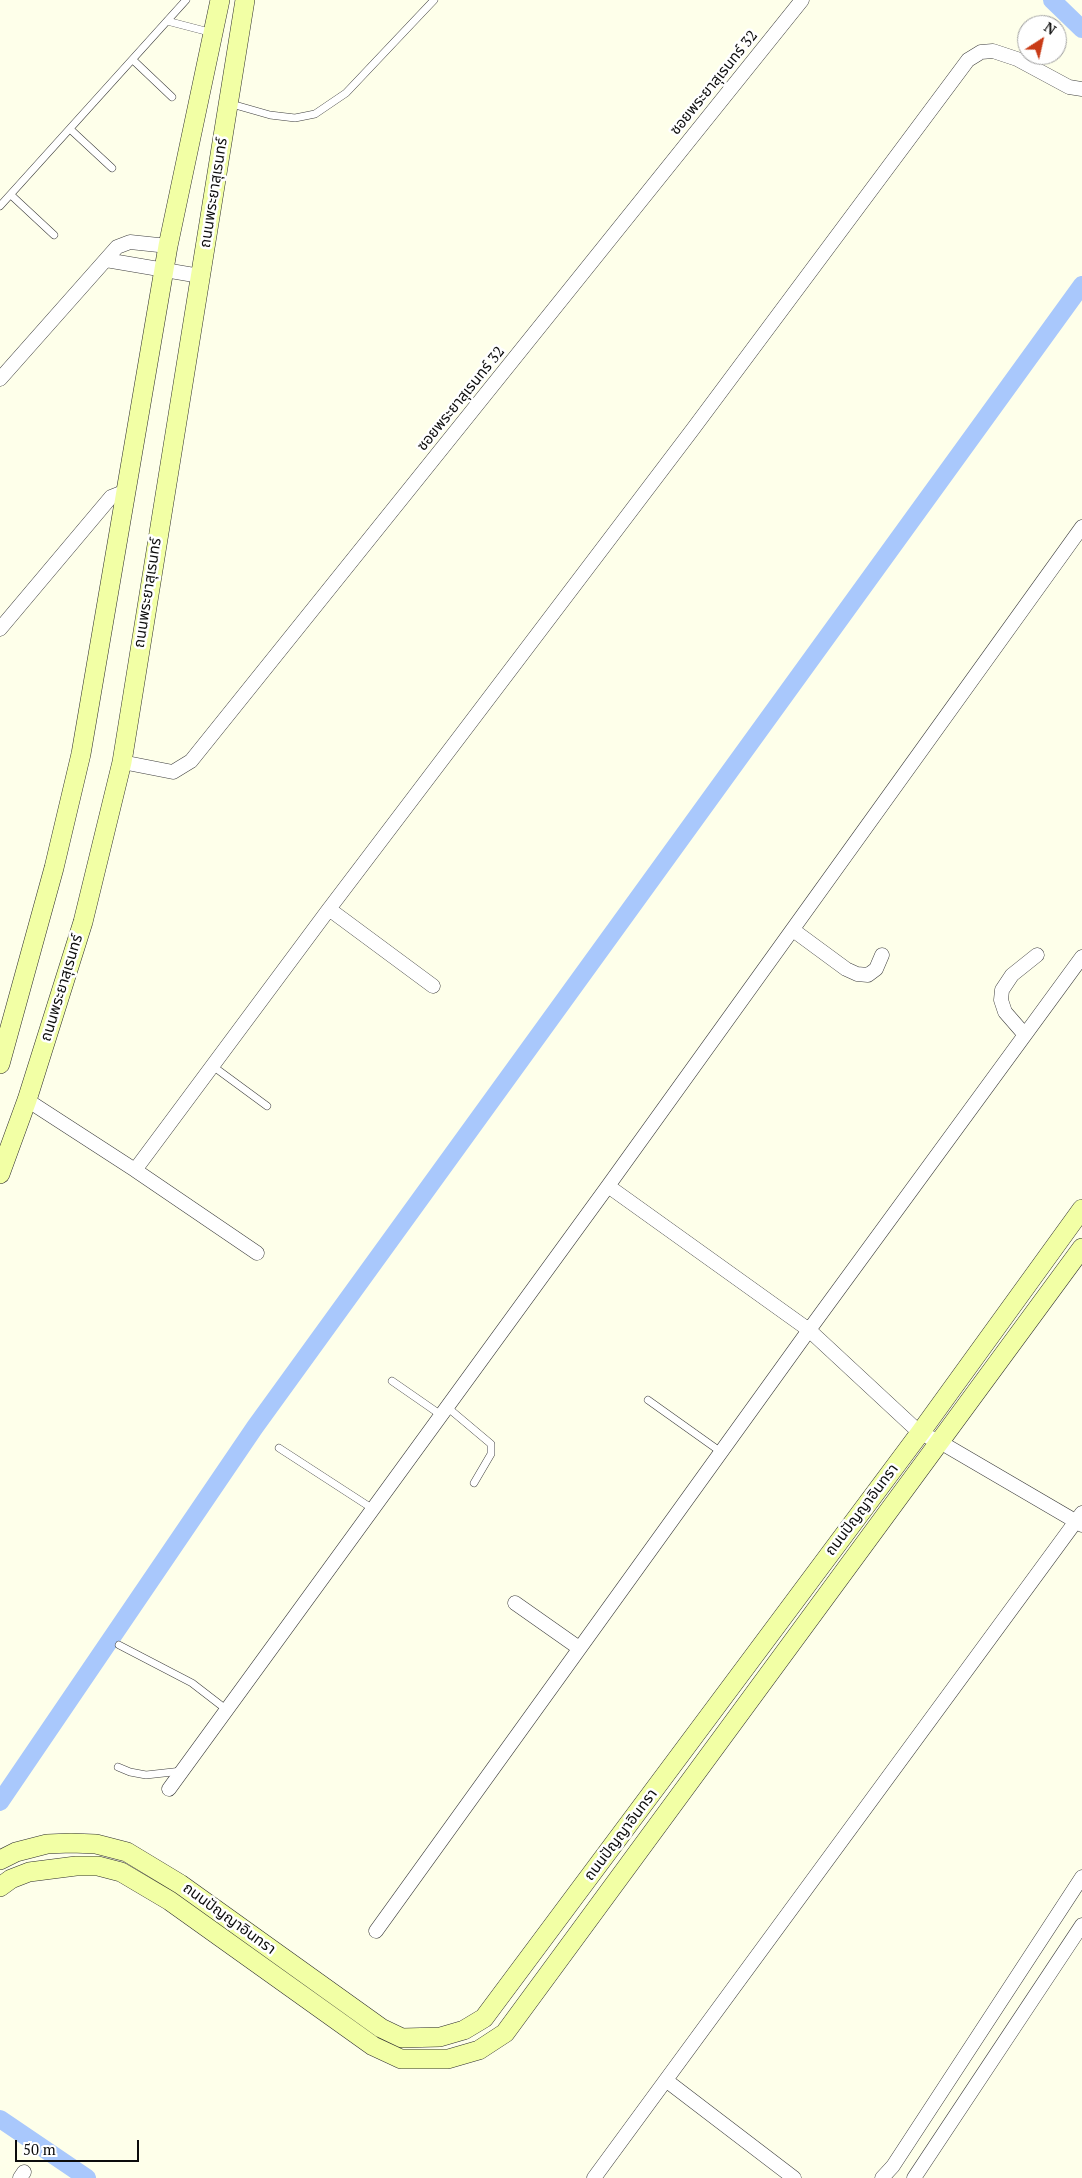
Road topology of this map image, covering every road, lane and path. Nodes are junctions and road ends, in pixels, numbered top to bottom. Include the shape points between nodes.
1 (186, 0) edge
2 (220, 0) edge
3 (245, 0) edge
4 (434, 0) edge
5 (802, 0) edge
6 (167, 21) junction
7 (213, 33) junction
8 (134, 60) junction
9 (1082, 89) edge
10 (172, 96) dead end
11 (228, 103) junction
12 (70, 129) junction
13 (112, 168) dead end
14 (11, 195) junction
15 (0, 206) edge
16 (54, 235) dead end
17 (168, 246) junction
18 (106, 260) junction
19 (165, 268) junction
20 (200, 276) junction
21 (0, 379) edge
22 (126, 491) junction
23 (1082, 527) edge
24 (0, 629) edge
25 (122, 762) junction
26 (330, 909) junction
27 (793, 930) junction
28 (1037, 955) dead end
29 (882, 956) dead end
30 (1082, 957) edge
31 (433, 986) dead end
32 (1025, 1035) junction
33 (0, 1064) edge
34 (214, 1067) junction
35 (27, 1100) junction
36 (267, 1106) dead end
37 (135, 1170) junction
38 (0, 1174) edge
39 (608, 1186) junction
40 (1082, 1208) edge
41 (1082, 1248) edge
42 (257, 1253) dead end
43 (809, 1330) junction
44 (392, 1381) dead end
45 (648, 1400) dead end
46 (444, 1411) junction
47 (920, 1433) junction
48 (940, 1442) junction
49 (279, 1448) dead end
50 (721, 1452) junction
51 (474, 1483) dead end
52 (373, 1509) junction
53 (1080, 1520) edge
54 (515, 1603) dead end
55 (119, 1646) dead end
56 (580, 1648) junction
57 (227, 1710) junction
58 (118, 1766) dead end
59 (182, 1771) junction
60 (168, 1789) dead end
61 (0, 1860) edge
62 (1082, 1876) edge
63 (0, 1887) edge
64 (1082, 1925) edge
65 (376, 1931) dead end
66 (667, 2081) junction
67 (594, 2178) edge
68 (794, 2178) edge
69 (882, 2178) edge
70 (914, 2178) edge

1 - 6 lane
2 - 7 street, ถนนพระยาสุเรนทร์
3 - 11 street, ถนนพระยาสุเรนทร์
4 - 11 lane via 346,93 315,114 295,118 270,115
5 - 25 street, ซอยพระยาสุเรนทร์ 32 via 191,761 173,772
6 - 7 lane
6 - 8 lane
7 - 17 street, ถนนพระยาสุเรนทร์
8 - 10 lane
8 - 12 lane
9 - 26 street via 1069,87 1017,59 994,51 981,52 968,60
11 - 20 street, ถนนพระยาสุเรนทร์
12 - 13 lane
12 - 14 lane
14 - 15 lane
14 - 16 lane
17 - 18 street via 130,242 117,247
17 - 19 street, ถนนพระยาสุเรนทร์
18 - 19 street
18 - 21 street
19 - 20 street
19 - 22 street, ถนนพระยาสุเรนทร์
20 - 25 street, ถนนพระยาสุเรนทร์
22 - 24 street via 111,497
22 - 33 street, ถนนพระยาสุเรนทร์ via 81,754 54,868
23 - 27 street
25 - 35 street, ถนนพระยาสุเรนทร์ via 83,922
26 - 31 street
26 - 34 street
27 - 29 street via 846,970 857,974 868,975 876,969
27 - 39 street
28 - 32 street via 1012,975 1002,990 1005,1012
30 - 32 street
32 - 43 street
34 - 36 lane
34 - 37 street
35 - 37 street
35 - 38 street, ถนนพระยาสุเรนทร์
37 - 42 street
39 - 43 street
39 - 46 street
40 - 47 street, ถนนปัญญาอินทรา
41 - 48 street, ถนนปัญญาอินทรา
43 - 47 street
43 - 50 street
44 - 46 lane
45 - 50 lane
46 - 51 lane via 491,1444 491,1454
46 - 52 street
47 - 48 street
47 - 61 street, ถนนปัญญาอินทรา via 484,2018 464,2030 440,2037 402,2038 381,2028 180,1884 126,1852 96,1844 47,1844
48 - 53 street
48 - 63 street, ถนนปัญญาอินทรา via 511,2026 479,2050 448,2059 401,2059 373,2046 170,1901 121,1872 98,1866 76,1866 29,1872
49 - 52 lane
50 - 56 street
52 - 57 street
53 - 66 street
54 - 56 street
55 - 57 lane via 192,1683
56 - 65 street
57 - 59 street
58 - 59 lane via 146,1774
59 - 60 street
62 - 69 street
64 - 70 street
66 - 67 street
66 - 68 street

